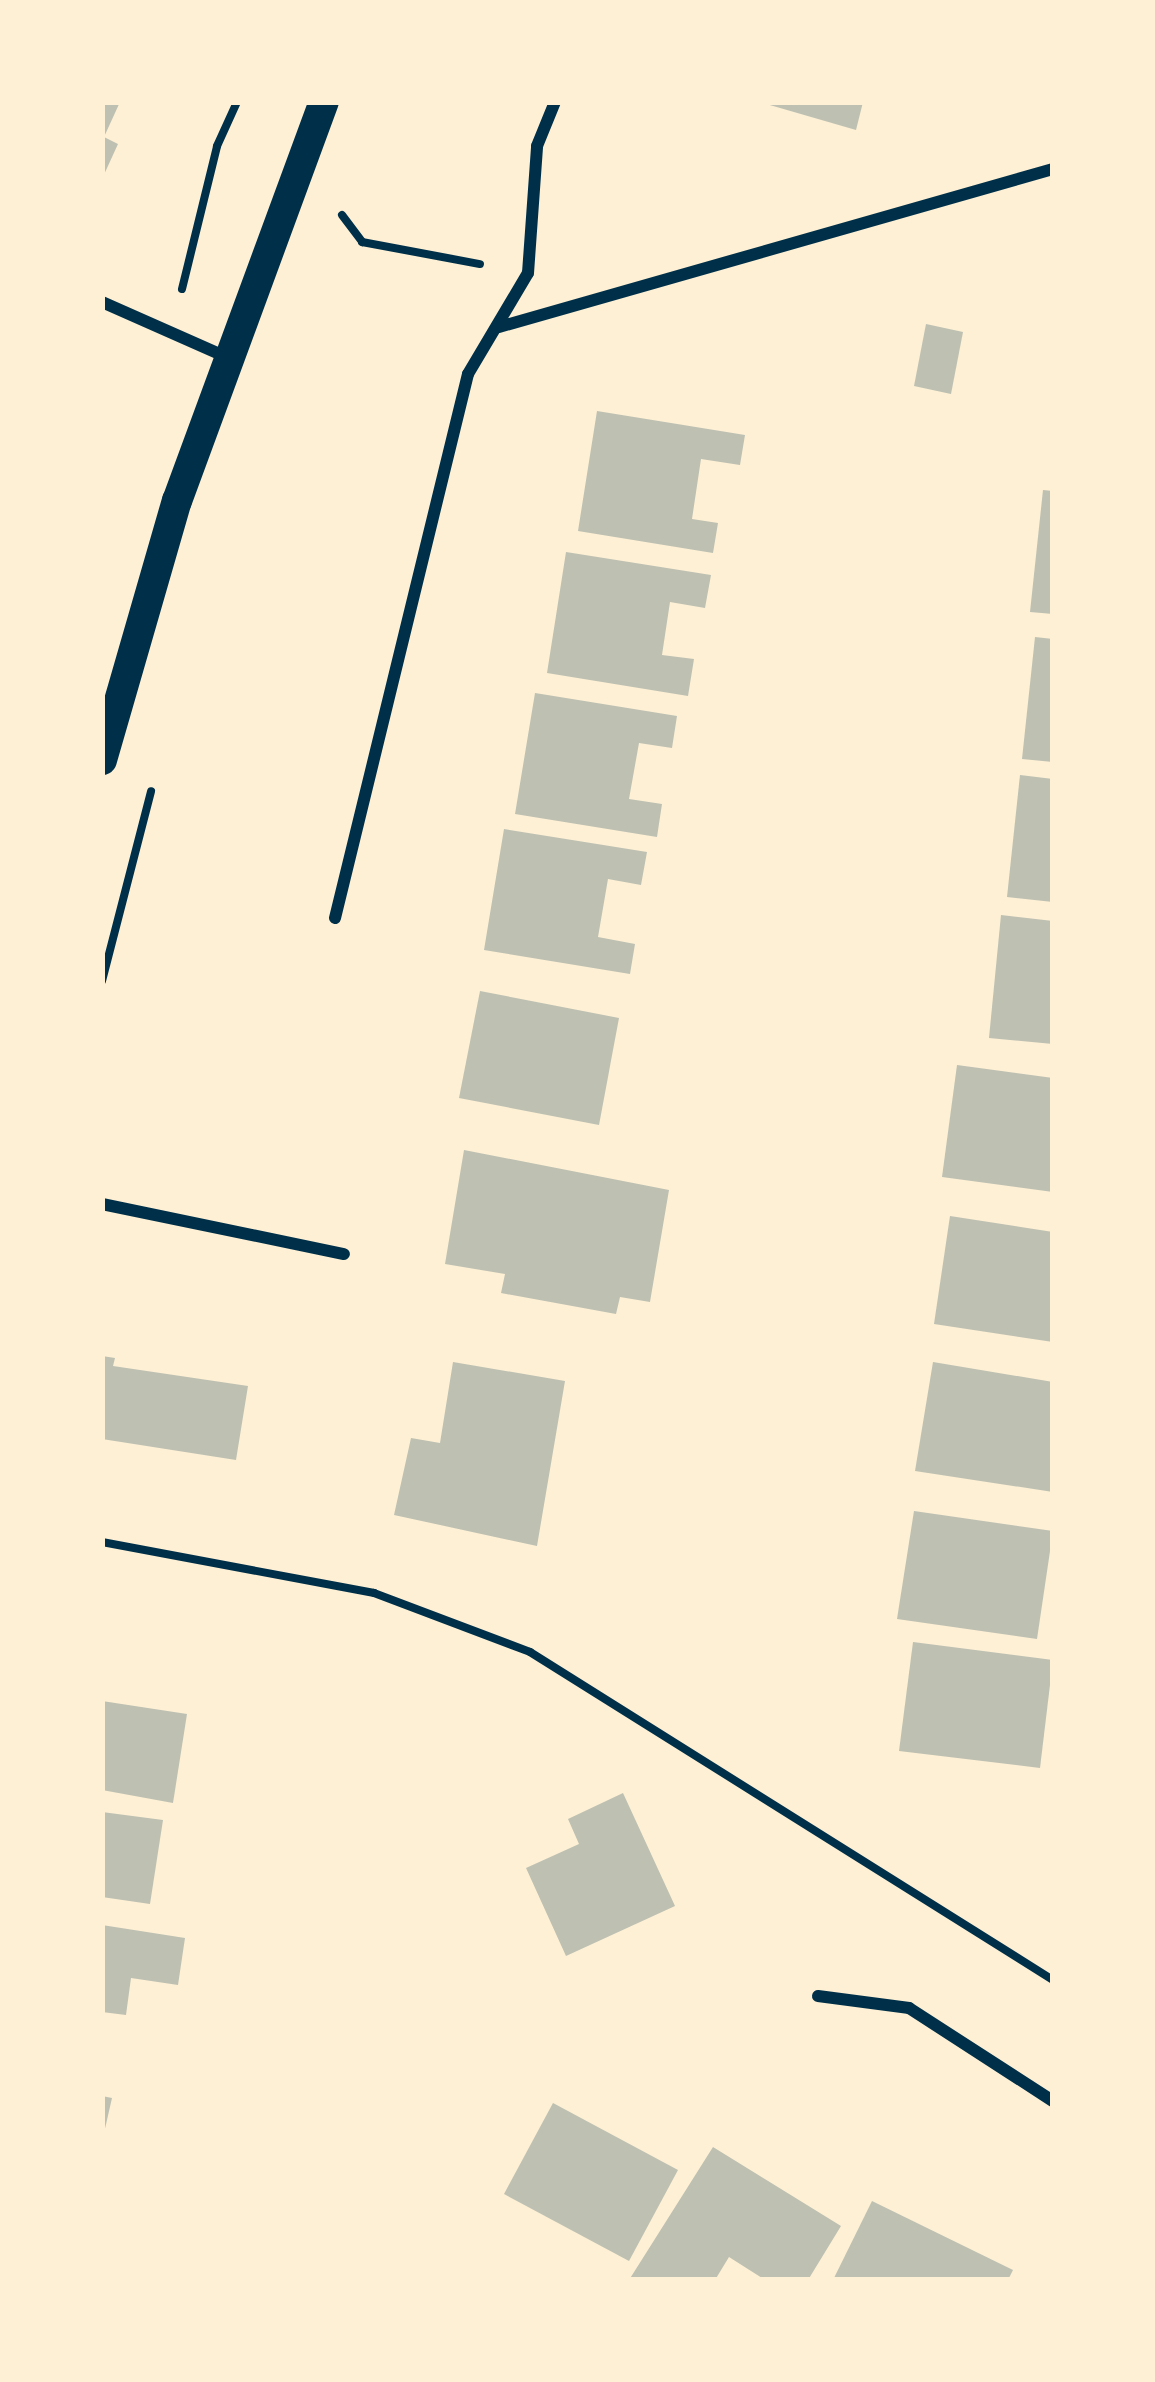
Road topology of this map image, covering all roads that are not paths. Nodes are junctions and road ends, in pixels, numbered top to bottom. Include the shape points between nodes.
1 (324, 102) edge
2 (555, 102) edge
3 (1053, 169) edge
4 (102, 302) edge
5 (499, 327) junction
6 (226, 356) junction
7 (102, 760) edge
8 (335, 918) dead end
9 (102, 1204) edge
10 (344, 1254) dead end
11 (818, 1996) dead end
12 (1053, 2101) edge

1 - 6 main road
2 - 5 street via 537,146 528,273
3 - 5 street
4 - 6 street
5 - 8 street via 467,374
6 - 7 main road
9 - 10 street
11 - 12 street via 909,2008

